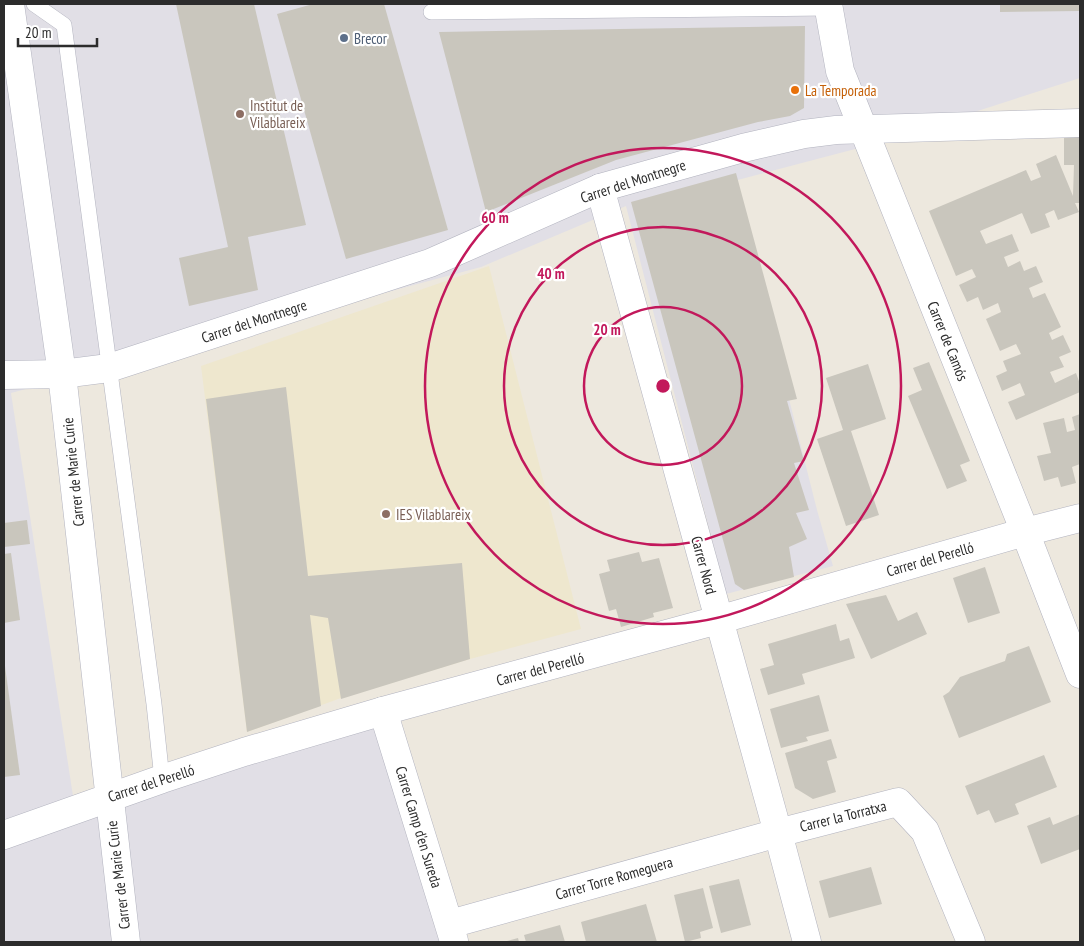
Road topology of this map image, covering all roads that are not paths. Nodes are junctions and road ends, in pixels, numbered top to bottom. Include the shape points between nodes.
1 (10, 4) edge
2 (34, 4) edge
3 (828, 6) edge
4 (431, 12) dead end
5 (1080, 123) edge
6 (863, 130) junction
7 (600, 188) junction
8 (109, 368) junction
9 (62, 374) junction
10 (4, 375) edge
11 (1080, 518) edge
12 (1025, 532) junction
13 (718, 620) junction
14 (1080, 674) edge
15 (383, 711) junction
16 (162, 779) junction
17 (109, 797) junction
18 (778, 832) junction
19 (4, 835) edge
20 (452, 933) edge
21 (126, 942) edge
22 (807, 942) edge
23 (971, 942) edge

1 - 9 street, Carrer de Marie Curie
2 - 8 lane via 64,25
3 - 4 lane
3 - 6 street, Carrer de Camós via 840,71
5 - 6 street, Carrer del Montnegre
6 - 7 street, Carrer del Montnegre via 804,134
6 - 12 street, Carrer de Camós
7 - 8 street, Carrer del Montnegre via 430,263
7 - 13 street, Carrer Nord
8 - 9 street, Carrer del Montnegre
8 - 16 lane
9 - 10 street, Carrer del Montnegre
9 - 17 street, Carrer de Marie Curie
11 - 12 street, Carrer del Perelló
12 - 13 street, Carrer del Perelló
12 - 14 street, Carrer de Camós
13 - 15 street, Carrer del Perelló
13 - 18 street, Carrer Nord
15 - 16 street, Carrer del Perelló
15 - 20 street, Carrer Camp d'en Sureda
16 - 17 street, Carrer del Perelló
17 - 19 street, Carrer del Perelló
17 - 21 street, Carrer de Marie Curie
18 - 20 street, Carrer Torre Romeguera
18 - 22 street, Carrer Nord
18 - 23 street, Carrer la Torratxa via 898,802 925,831

